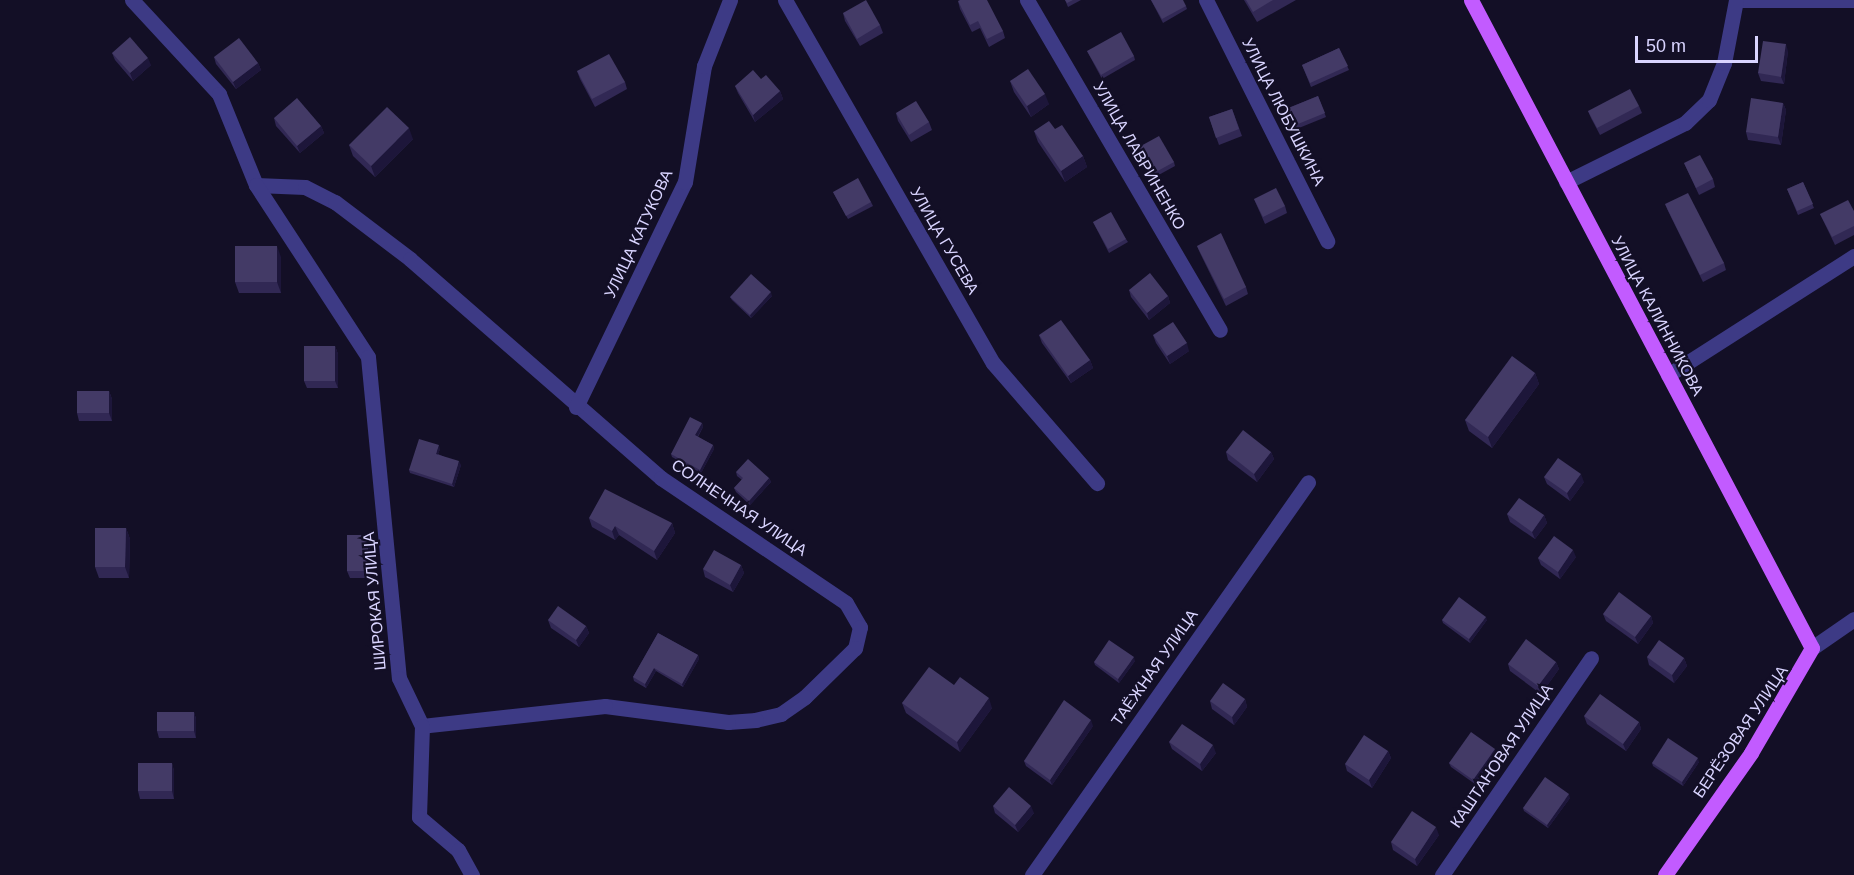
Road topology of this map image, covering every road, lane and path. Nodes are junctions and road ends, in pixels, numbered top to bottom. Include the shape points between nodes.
1 (132, 0) edge
2 (730, 0) edge
3 (785, 0) edge
4 (1027, 0) edge
5 (1206, 0) edge
6 (1471, 0) edge
7 (1736, 0) edge
8 (1854, 0) edge
9 (1566, 182) junction
10 (256, 185) junction
11 (1327, 241) dead end
12 (1854, 256) edge
13 (1220, 330) dead end
14 (1668, 375) junction
15 (576, 407) junction
16 (1308, 482) dead end
17 (1097, 483) dead end
18 (1854, 619) edge
19 (1812, 648) junction
20 (1591, 658) dead end
21 (422, 726) junction
22 (472, 875) edge
23 (1032, 875) edge
24 (1442, 875) edge
25 (1665, 875) edge

1 - 10 street, ШИРОКАЯ УЛИЦА via 219,94
2 - 15 street, УЛИЦА КАТУКОВА via 704,66 685,182
3 - 17 street, УЛИЦА ГУСЕВА via 993,363
4 - 13 street, УЛИЦА ЛАВРИНЕНКО
5 - 11 street, УЛИЦА ЛЮБУШКИНА
6 - 9 main road, УЛИЦА КАЛИННИКОВА
7 - 8 street
7 - 9 street via 1724,63 1709,100 1685,123
9 - 14 main road, УЛИЦА КАЛИННИКОВА
10 - 15 street, СОЛНЕЧНАЯ УЛИЦА via 305,187 335,202 410,259
10 - 21 street, ШИРОКАЯ УЛИЦА via 368,357 399,678
12 - 14 street
14 - 19 main road, УЛИЦА КАЛИННИКОВА
15 - 21 street, СОЛНЕЧНАЯ УЛИЦА via 661,478 846,603 860,627 855,648 805,697 781,714 756,720 728,722 594,706
16 - 23 street, ТАЁЖНАЯ УЛИЦА
18 - 19 street, БЕРЁЗОВАЯ УЛИЦА
19 - 25 main road, БЕРЁЗОВАЯ УЛИЦА via 1751,753
20 - 24 street, КАШТАНОВАЯ УЛИЦА
21 - 22 street via 419,817 458,850

